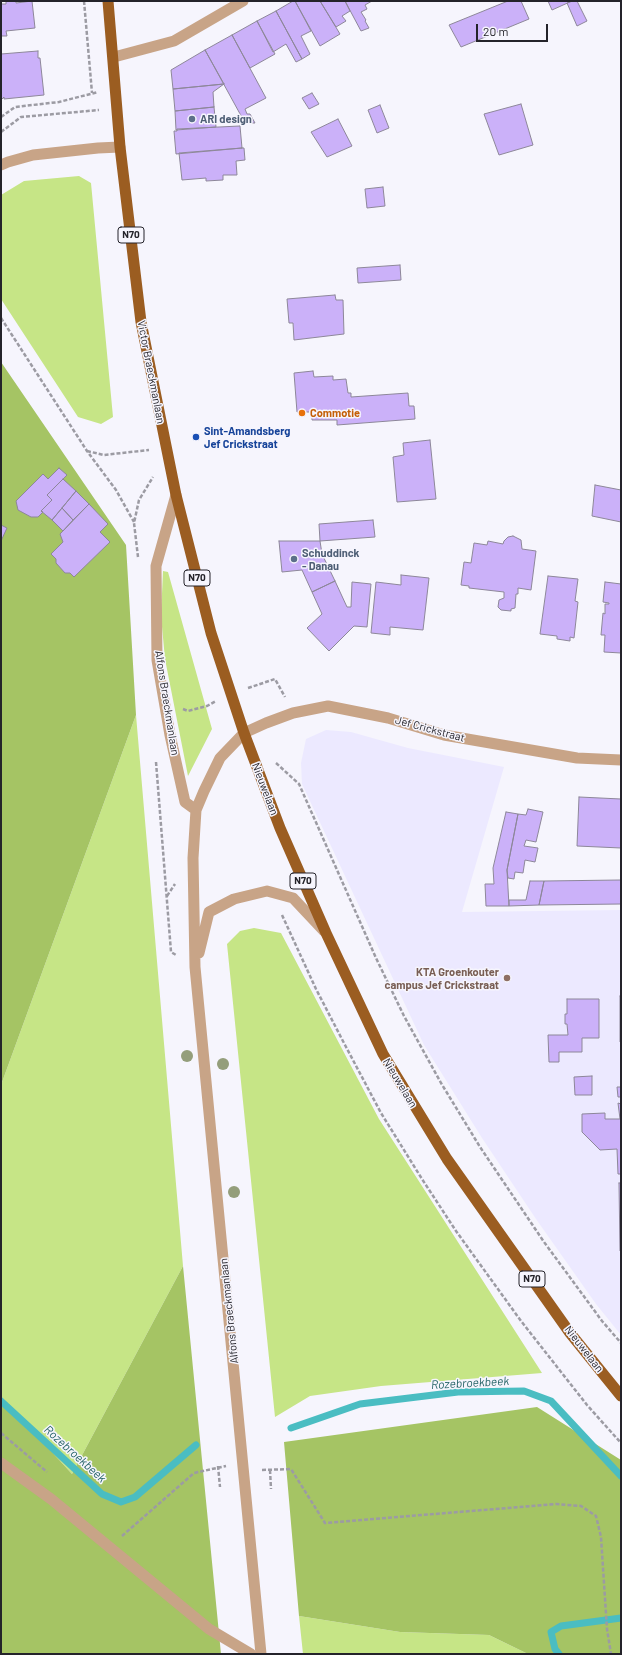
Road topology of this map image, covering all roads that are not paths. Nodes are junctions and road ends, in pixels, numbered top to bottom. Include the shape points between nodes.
1 (108, 1) edge
2 (243, 1) edge
3 (114, 57) junction
4 (120, 147) junction
5 (1, 166) edge
6 (176, 496) junction
7 (244, 733) junction
8 (621, 760) edge
9 (196, 810) junction
10 (326, 933) junction
11 (196, 967) junction
12 (621, 1396) edge
13 (1, 1463) edge
14 (251, 1654) edge
15 (261, 1654) edge

1 - 3 main road, Victor Braeckmanlaan / N70
2 - 3 street via 174,41
3 - 4 main road, Victor Braeckmanlaan / N70
4 - 5 street via 34,155
4 - 6 main road, Victor Braeckmanlaan / N70 via 141,322
6 - 7 main road, Victor Braeckmanlaan / N70 via 211,633
6 - 9 street, Alfons Braeckmanlaan via 156,566 158,660 170,735 185,802
7 - 8 street, Jef Crickstraat via 293,713 328,706 388,718 444,735 577,758
7 - 9 street, Alfons Braeckmanlaan via 220,758
7 - 10 main road, Nieuwelaan / N70 via 280,828
9 - 11 street, Alfons Braeckmanlaan via 193,858
10 - 11 street, Alfons Braeckmanlaan via 293,898 267,891 234,899 209,912
10 - 12 main road, Nieuwelaan / N70 via 383,1054 447,1159 570,1333
11 - 15 street, Alfons Braeckmanlaan
13 - 14 street via 51,1499 209,1629

